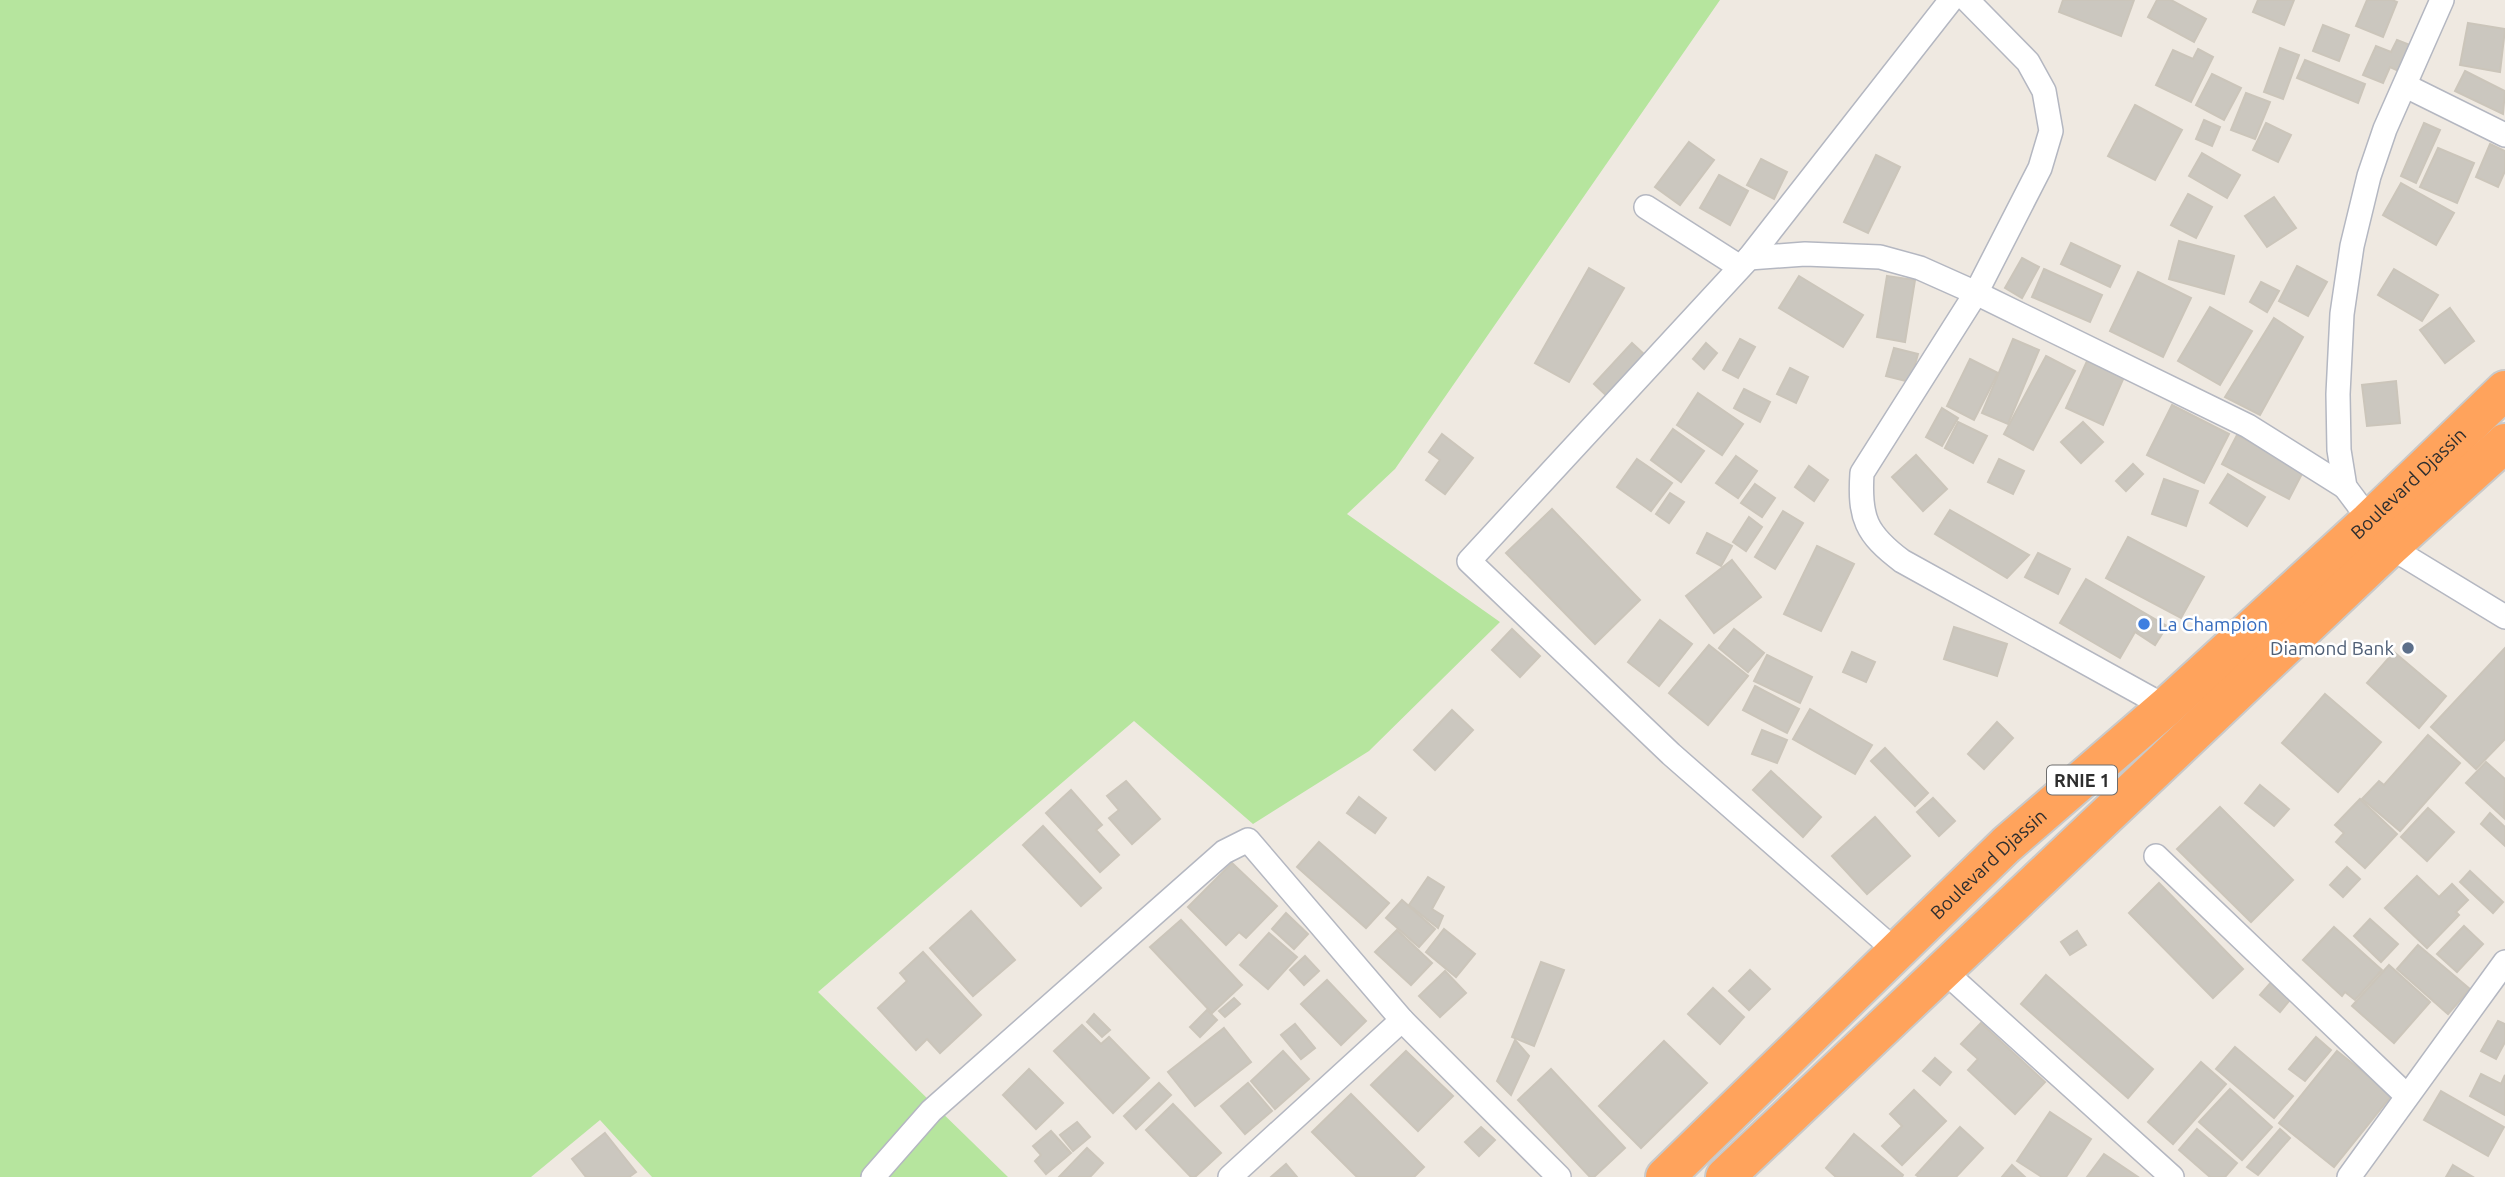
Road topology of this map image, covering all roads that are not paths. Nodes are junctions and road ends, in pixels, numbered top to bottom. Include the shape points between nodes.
1 (1951, 0) edge
2 (1967, 0) edge
3 (2442, 0) edge
4 (2406, 86) junction
5 (2505, 135) edge
6 (1646, 207) dead end
7 (1744, 262) junction
8 (1976, 293) junction
9 (2505, 390) edge
10 (2505, 443) edge
11 (2345, 487) junction
12 (2380, 534) junction
13 (2505, 617) edge
14 (2166, 707) junction
15 (2156, 856) dead end
16 (1898, 953) junction
17 (2504, 965) edge
18 (1943, 970) junction
19 (1402, 1020) junction
20 (2407, 1096) junction
21 (873, 1177) edge
22 (1230, 1177) edge
23 (1559, 1177) edge
24 (1665, 1177) edge
25 (1725, 1177) edge
26 (2172, 1177) edge
27 (2349, 1177) edge

1 - 7 street
2 - 8 street via 2028,62 2044,91 2051,131 2040,168
3 - 4 street
4 - 5 street
4 - 11 street via 2369,176 2352,246 2342,314 2338,394
6 - 7 street
7 - 8 street via 1805,254 1880,257 1920,268
7 - 16 street via 1469,561 1671,754
8 - 11 street via 2248,426
8 - 14 street via 1862,474 1860,502 1869,529 1902,561
9 - 12 highway, Boulevard Djassin / RNIE 1
10 - 12 highway, Boulevard Djassin / RNIE 1
11 - 12 street
12 - 13 street
12 - 14 highway, Boulevard Djassin / RNIE 1
12 - 18 highway, Boulevard Djassin / RNIE 1
14 - 16 highway, Boulevard Djassin / RNIE 1 via 2006,845
15 - 20 street
16 - 24 highway, Boulevard Djassin / RNIE 1
17 - 20 street
18 - 25 highway, Boulevard Djassin / RNIE 1
18 - 26 street
19 - 21 street via 1248,840 1224,852 931,1111
19 - 22 street
19 - 23 street
20 - 27 street

